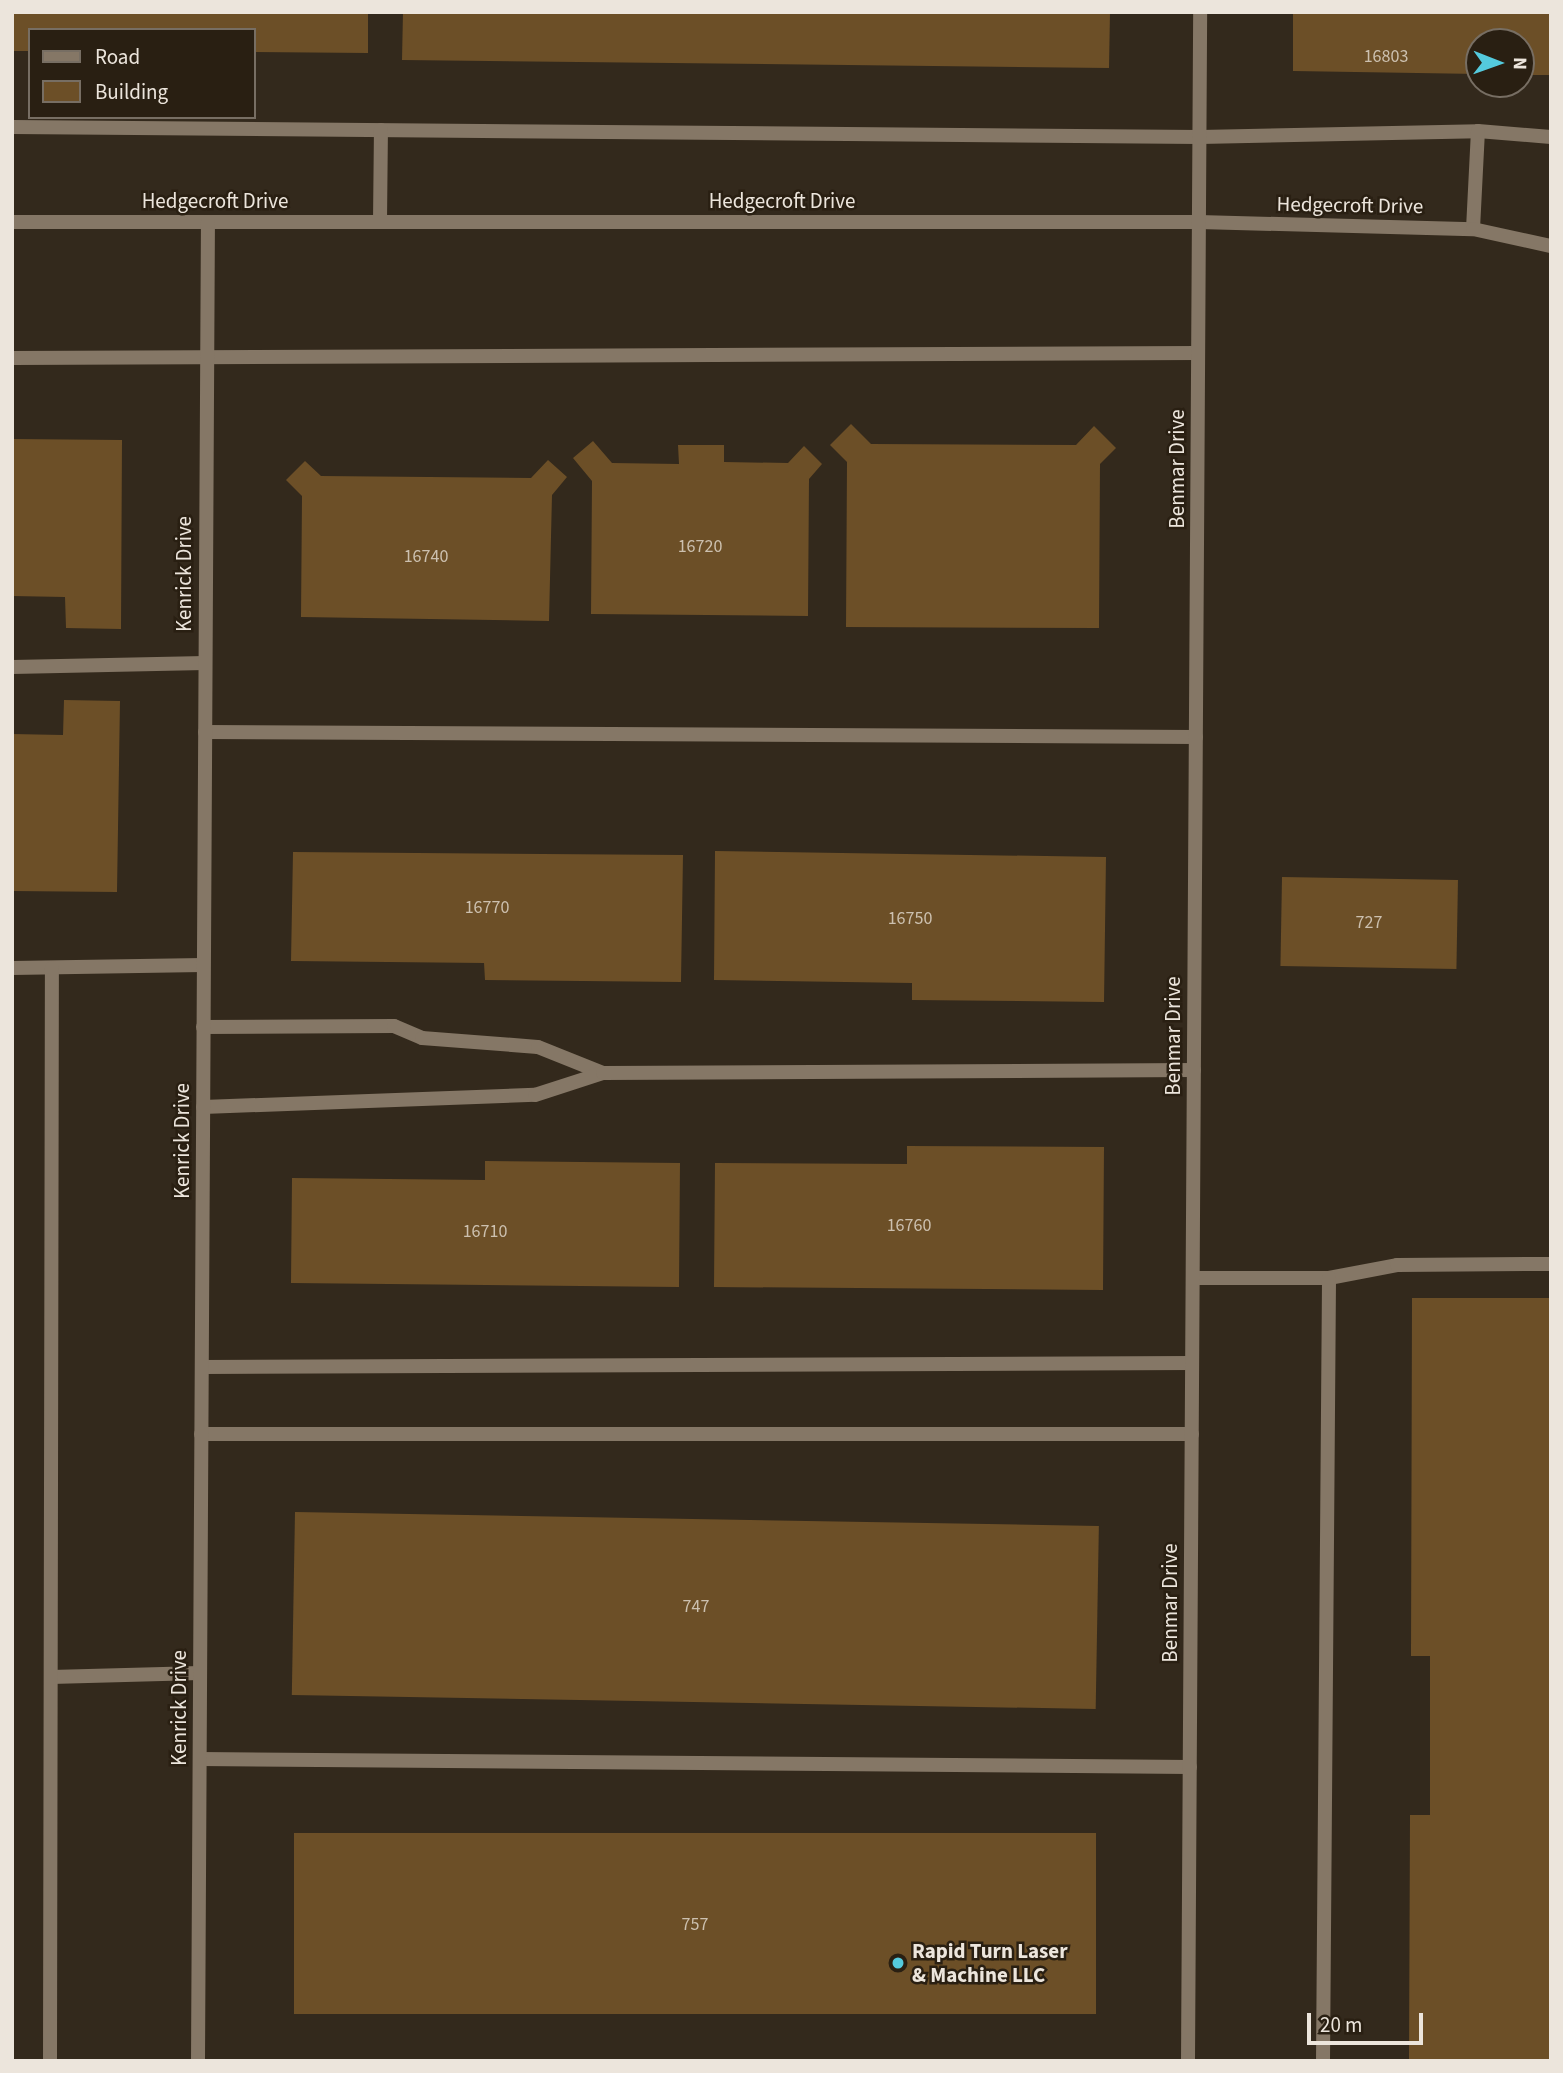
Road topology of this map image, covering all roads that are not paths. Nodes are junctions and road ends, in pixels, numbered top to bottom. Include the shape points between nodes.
1 (1200, 12) edge
2 (12, 127) edge
3 (381, 130) junction
4 (1478, 131) junction
5 (1200, 137) junction
6 (1551, 137) edge
7 (380, 221) junction
8 (12, 222) edge
9 (208, 222) junction
10 (1199, 222) junction
11 (1473, 229) junction
12 (1551, 246) edge
13 (1198, 353) junction
14 (206, 357) junction
15 (12, 358) edge
16 (205, 663) junction
17 (12, 667) edge
18 (205, 732) junction
19 (1196, 737) junction
20 (203, 965) junction
21 (12, 968) edge
22 (52, 968) junction
23 (203, 1027) junction
24 (1194, 1070) junction
25 (603, 1073) junction
26 (203, 1107) junction
27 (1551, 1264) edge
28 (1193, 1278) junction
29 (1329, 1279) junction
30 (1192, 1363) junction
31 (201, 1367) junction
32 (201, 1434) junction
33 (1192, 1434) junction
34 (200, 1673) junction
35 (51, 1677) junction
36 (200, 1759) junction
37 (1190, 1767) junction
38 (50, 2061) edge
39 (198, 2061) edge
40 (1188, 2061) edge
41 (1323, 2061) edge

1 - 5 street, Benmar Drive
2 - 3 street
3 - 5 street
3 - 7 street
4 - 5 street
4 - 6 street
4 - 11 street
5 - 10 street, Benmar Drive
7 - 9 street, Hedgecroft Drive
7 - 10 street, Hedgecroft Drive
8 - 9 street, Hedgecroft Drive
9 - 14 street, Kenrick Drive
10 - 11 street, Hedgecroft Drive
10 - 13 street, Benmar Drive
11 - 12 street, Hedgecroft Drive
13 - 14 street
13 - 19 street, Benmar Drive
14 - 15 street
14 - 16 street, Kenrick Drive
16 - 17 street
16 - 18 street, Kenrick Drive
18 - 19 street
18 - 20 street, Kenrick Drive
19 - 24 street, Benmar Drive
20 - 22 street
20 - 23 street, Kenrick Drive
21 - 22 street
22 - 35 street
23 - 25 street via 394,1026 422,1038 538,1047
23 - 26 street, Kenrick Drive
24 - 25 street
24 - 28 street, Benmar Drive
25 - 26 street via 536,1095
26 - 31 street, Kenrick Drive
27 - 29 street via 1397,1265
28 - 29 street
28 - 30 street, Benmar Drive
29 - 41 street
30 - 31 street
30 - 33 street, Benmar Drive
31 - 32 street, Kenrick Drive
32 - 33 street
32 - 34 street, Kenrick Drive
33 - 37 street, Benmar Drive
34 - 35 street
34 - 36 street, Kenrick Drive
35 - 38 street
36 - 37 street
36 - 39 street, Kenrick Drive
37 - 40 street, Benmar Drive

